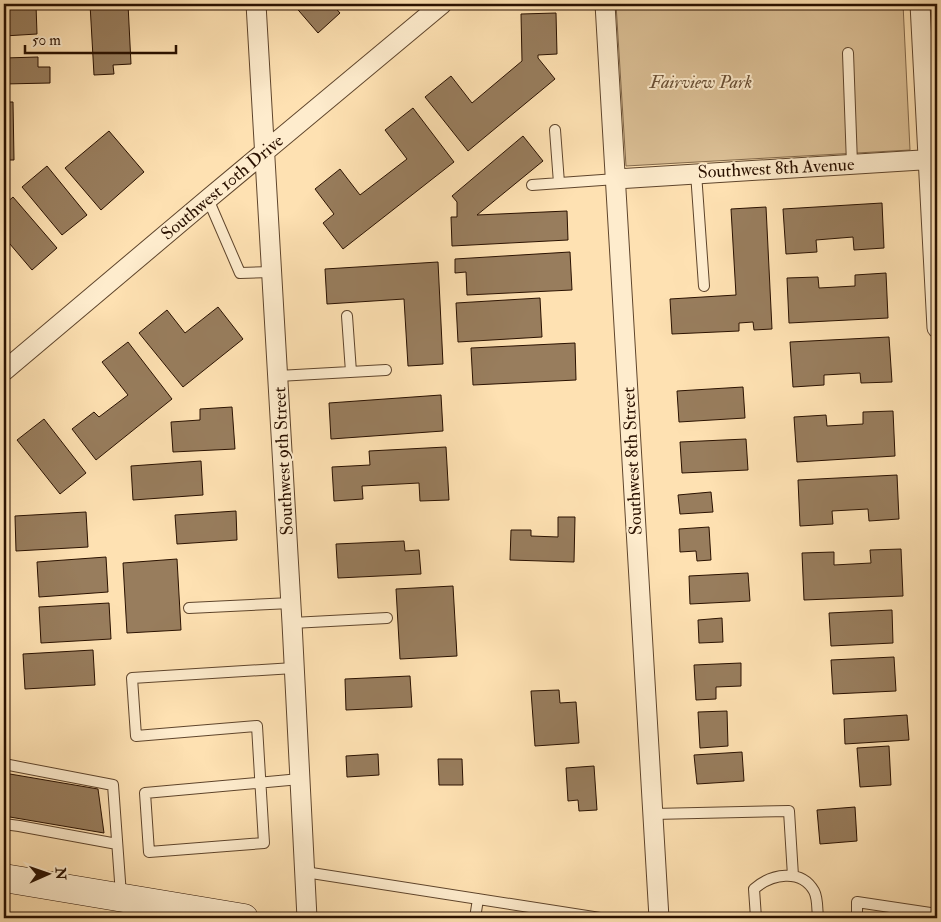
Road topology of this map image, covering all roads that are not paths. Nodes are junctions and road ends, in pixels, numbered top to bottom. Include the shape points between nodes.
1 (256, 4) edge
2 (442, 4) edge
3 (605, 4) edge
4 (920, 4) edge
5 (848, 53) dead end
6 (555, 130) dead end
7 (265, 152) junction
8 (933, 159) edge
9 (852, 164) junction
10 (696, 173) junction
11 (616, 178) junction
12 (560, 183) junction
13 (532, 185) dead end
14 (208, 198) junction
15 (272, 272) junction
16 (704, 286) dead end
17 (347, 316) dead end
18 (937, 328) edge
19 (386, 370) dead end
20 (4, 371) edge
21 (351, 372) junction
22 (278, 376) junction
23 (290, 603) junction
24 (189, 608) dead end
25 (387, 618) dead end
26 (292, 623) junction
27 (294, 668) junction
28 (4, 764) edge
29 (300, 779) junction
30 (260, 783) junction
31 (653, 814) junction
32 (4, 824) edge
33 (117, 844) junction
34 (305, 872) junction
35 (793, 876) junction
36 (4, 878) edge
37 (121, 897) junction
38 (478, 899) junction
39 (937, 914) edge
40 (244, 918) edge
41 (307, 918) edge
42 (476, 918) edge
43 (600, 918) edge
44 (659, 918) edge
45 (756, 918) edge
46 (818, 918) edge
47 (857, 918) edge

1 - 7 street, Southwest 9th Street
2 - 7 street, Southwest 10th Drive
3 - 11 street, Southwest 8th Street
4 - 8 street
5 - 9 lane
6 - 12 lane
7 - 14 street, Southwest 10th Drive
7 - 15 street, Southwest 9th Street
8 - 9 street, Southwest 8th Avenue
8 - 18 street
9 - 10 street, Southwest 8th Avenue
10 - 11 street, Southwest 8th Avenue
10 - 16 lane
11 - 12 lane
11 - 31 street, Southwest 8th Street
12 - 13 lane
14 - 15 lane via 240,273
14 - 20 street, Southwest 10th Drive
15 - 22 street, Southwest 9th Street
17 - 21 lane
19 - 21 lane
21 - 22 lane
22 - 23 street, Southwest 9th Street
23 - 24 lane
23 - 26 street, Southwest 9th Street
25 - 26 lane
26 - 27 street, Southwest 9th Street
27 - 29 street, Southwest 9th Street
27 - 30 lane via 132,678 136,736 257,726
28 - 33 lane via 113,785
29 - 30 lane
29 - 34 street, Southwest 9th Street
30 - 30 lane via 264,844 149,852 145,793
31 - 35 lane via 789,811
31 - 44 street, Southwest 8th Street
32 - 33 lane
33 - 37 lane
34 - 38 lane
34 - 41 street, Southwest 9th Street
35 - 45 lane via 764,880 754,889
35 - 46 lane via 806,880 816,893
36 - 37 main road
37 - 40 main road
38 - 42 lane
38 - 43 lane
39 - 47 lane via 856,902

